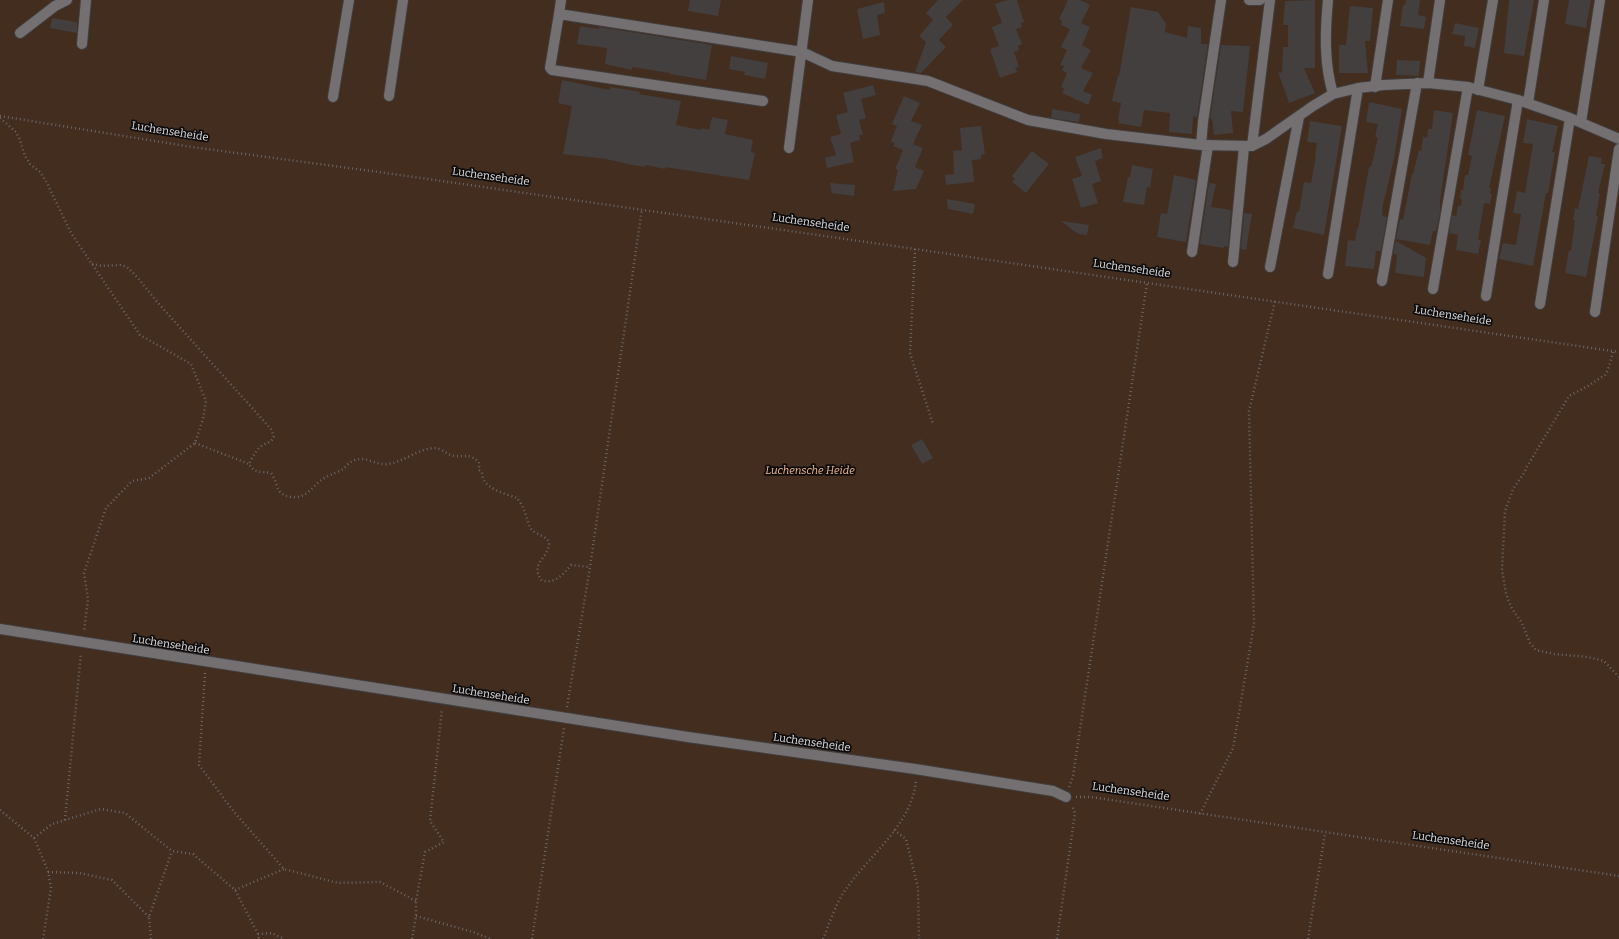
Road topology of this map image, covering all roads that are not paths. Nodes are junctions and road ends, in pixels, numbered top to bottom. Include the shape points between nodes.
1 (67, 0) edge
2 (86, 0) edge
3 (349, 0) edge
4 (404, 0) edge
5 (562, 0) edge
6 (808, 0) edge
7 (1221, 0) edge
8 (1249, 0) edge
9 (1260, 0) edge
10 (1270, 0) edge
11 (1328, 0) edge
12 (1388, 0) edge
13 (1440, 0) edge
14 (1493, 0) edge
15 (1544, 0) edge
16 (1600, 0) edge
17 (559, 14) junction
18 (20, 33) dead end
19 (82, 44) dead end
20 (802, 52) junction
21 (1428, 83) junction
22 (1417, 84) junction
23 (1375, 87) junction
24 (1358, 88) junction
25 (1473, 88) junction
26 (1334, 94) junction
27 (389, 96) dead end
28 (333, 97) dead end
29 (1518, 100) junction
30 (763, 101) dead end
31 (1528, 103) junction
32 (1299, 117) junction
33 (1570, 118) junction
34 (1581, 122) junction
35 (1619, 139) edge
36 (1205, 145) junction
37 (1248, 146) junction
38 (789, 148) dead end
39 (1619, 149) edge
40 (1192, 252) dead end
41 (1233, 262) dead end
42 (1270, 267) dead end
43 (1328, 274) dead end
44 (1382, 281) dead end
45 (1433, 289) dead end
46 (1486, 296) dead end
47 (1540, 304) dead end
48 (1595, 312) dead end
49 (0, 629) edge
50 (1066, 797) road end

1 - 18 street via 54,6
2 - 19 street
3 - 28 street
4 - 27 street
5 - 17 street
6 - 20 street
7 - 36 street via 1203,122
8 - 9 street
10 - 37 street
11 - 26 street via 1326,57 1328,77
12 - 23 street
13 - 21 street
14 - 25 street
15 - 31 street
16 - 34 street
17 - 20 street
17 - 30 street via 550,68 552,70
20 - 36 street via 832,66 928,81 1028,120 1106,134
20 - 38 street
21 - 22 street
21 - 25 street
22 - 23 street
22 - 44 street
23 - 24 street
24 - 26 street
24 - 43 street
25 - 29 street
25 - 45 street
26 - 32 street
29 - 31 street
29 - 46 street
31 - 33 street
32 - 37 street via 1266,139
32 - 42 street
33 - 34 street
33 - 47 street
34 - 35 street
36 - 37 street
36 - 40 street
37 - 41 street
39 - 48 street
49 - 50 street, Luchenseheide via 688,738 915,769 1053,791

